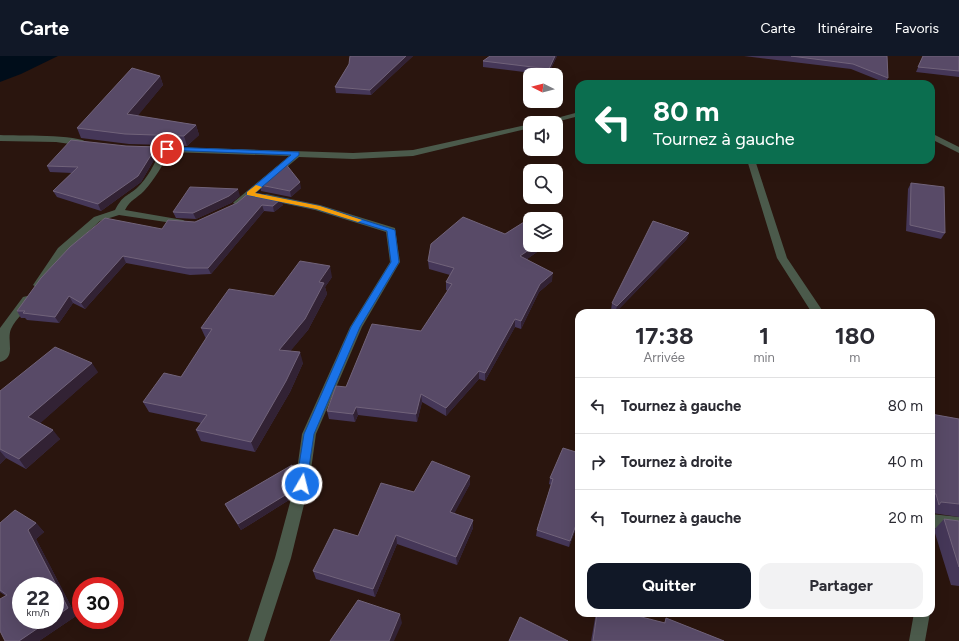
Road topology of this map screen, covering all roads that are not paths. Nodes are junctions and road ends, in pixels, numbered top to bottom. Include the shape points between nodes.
1 (575, 115) edge
2 (563, 118) edge
3 (523, 128) edge
4 (0, 138) edge
5 (935, 138) edge
6 (92, 144) edge
7 (129, 148) edge
8 (167, 149) junction
9 (959, 150) edge
10 (297, 154) junction
11 (751, 164) edge
12 (250, 194) junction
13 (228, 209) edge
14 (119, 212) junction
15 (191, 223) edge
16 (815, 309) edge
17 (0, 358) edge
18 (935, 521) edge
19 (959, 524) edge
20 (921, 617) edge
21 (256, 641) edge
22 (917, 641) edge

1 - 2 street
3 - 10 street via 413,153 353,156
4 - 6 street via 56,139
5 - 9 street
7 - 8 street
8 - 10 street
8 - 14 street via 152,176 140,190 126,199
10 - 12 street
11 - 16 street via 782,258
12 - 13 street
12 - 21 street via 317,207 391,230 395,262 356,327 309,434 302,484 283,558
14 - 15 street
14 - 17 street via 98,219 62,250 6,329 4,354
18 - 19 street
20 - 22 street

